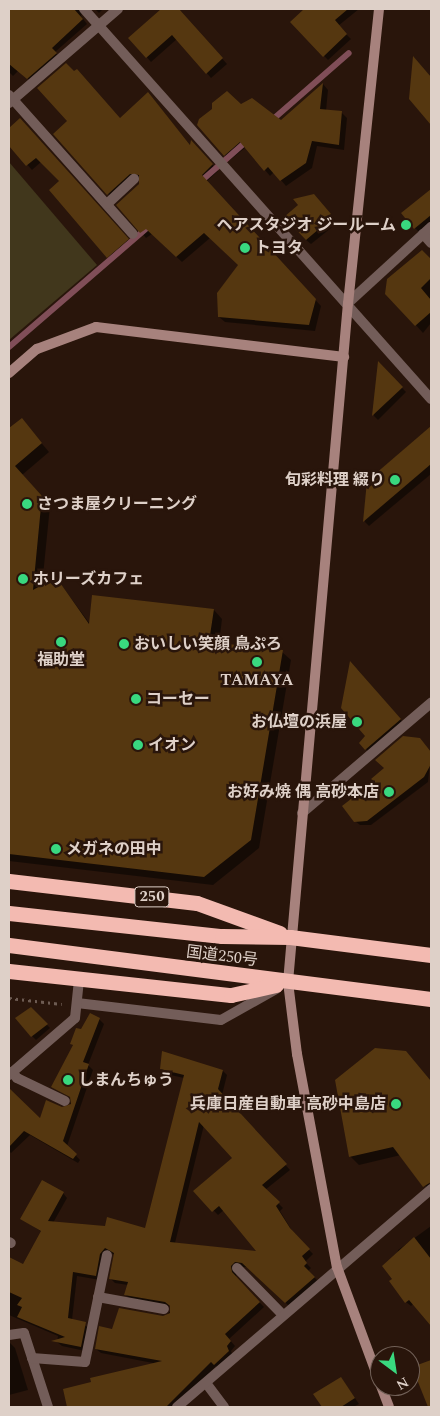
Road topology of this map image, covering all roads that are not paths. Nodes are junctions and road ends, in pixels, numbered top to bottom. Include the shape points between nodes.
1 (84, 9) edge
2 (118, 9) edge
3 (379, 9) edge
4 (98, 25) junction
5 (10, 99) edge
6 (134, 179) dead end
7 (106, 204) junction
8 (427, 230) edge
9 (133, 234) dead end
10 (431, 242) edge
11 (348, 303) junction
12 (344, 357) junction
13 (9, 373) edge
14 (431, 399) edge
15 (431, 703) edge
16 (302, 813) junction
17 (9, 881) edge
18 (9, 913) edge
19 (290, 937) junction
20 (9, 946) edge
21 (431, 955) edge
22 (9, 971) edge
23 (79, 979) junction
24 (288, 982) junction
25 (431, 999) edge
26 (77, 1003) junction
27 (10, 1074) edge
28 (65, 1101) dead end
29 (431, 1189) edge
30 (107, 1255) dead end
31 (337, 1267) junction
32 (237, 1268) dead end
33 (98, 1297) junction
34 (164, 1309) dead end
35 (283, 1315) junction
36 (9, 1335) edge
37 (32, 1358) junction
38 (370, 1358) edge
39 (206, 1383) junction
40 (48, 1407) edge
41 (177, 1407) edge
42 (224, 1407) edge

1 - 4 street
2 - 4 street
3 - 11 street
4 - 5 street
4 - 11 street
5 - 7 street
6 - 7 street
7 - 9 street
8 - 10 street
8 - 11 street
11 - 12 street
11 - 14 street
12 - 13 street via 96,327 37,348
12 - 16 street
15 - 16 street
16 - 19 street
17 - 19 highway, 250 via 197,903
18 - 19 highway, 国道250号 / 250 via 222,936
19 - 21 highway, 国道250号 / 250
19 - 24 street
20 - 24 highway, 国道250号
22 - 23 highway
23 - 24 highway via 231,995
23 - 26 street
24 - 25 highway, 国道250号
24 - 26 street via 221,1020
24 - 31 street via 297,1054
26 - 27 street via 75,1018
27 - 28 street
29 - 31 street
30 - 33 street
31 - 35 street
31 - 38 street
32 - 35 street
33 - 34 street
33 - 37 street via 85,1362
35 - 39 street
36 - 37 street via 24,1333
37 - 40 street
39 - 41 street
39 - 42 street

